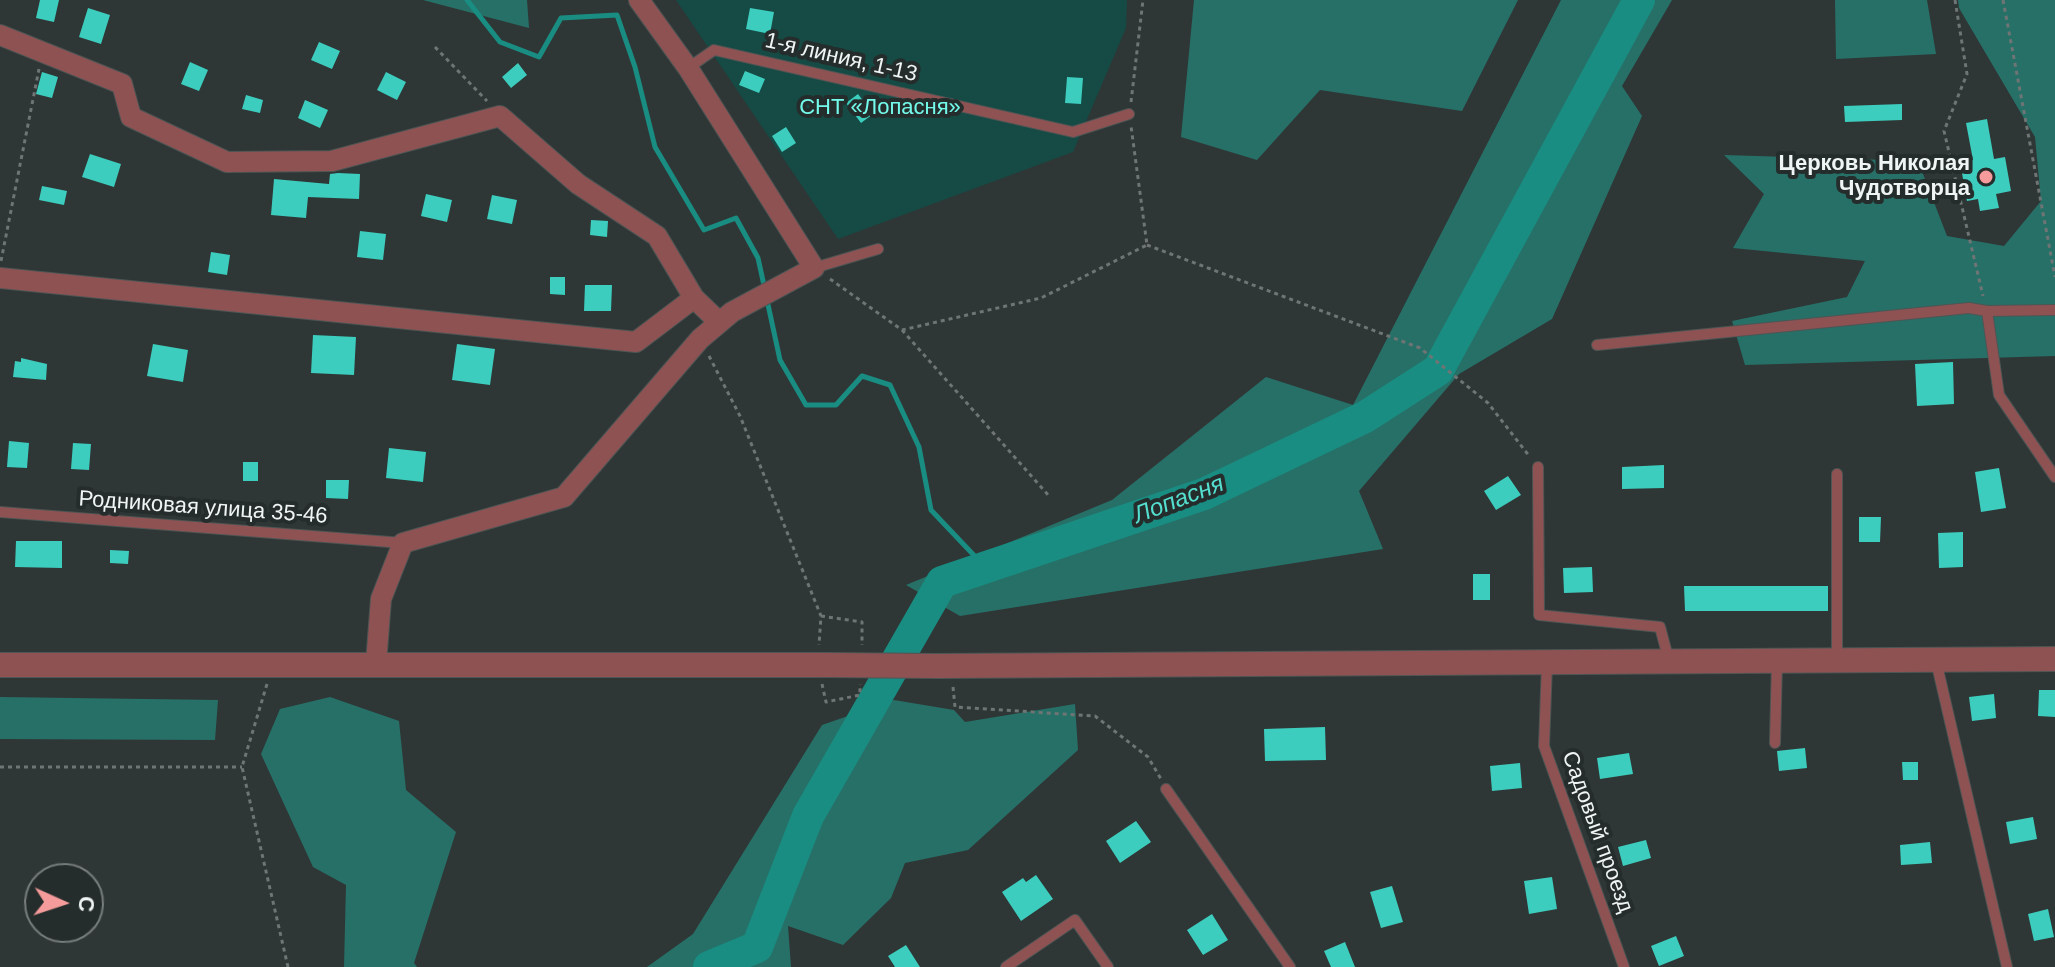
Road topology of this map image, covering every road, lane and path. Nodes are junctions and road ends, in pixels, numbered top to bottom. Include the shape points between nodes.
1 (639, 0) edge
2 (1143, 0) edge
3 (1955, 0) edge
4 (2003, 0) edge
5 (0, 35) edge
6 (435, 47) dead end
7 (42, 51) junction
8 (688, 68) junction
9 (1129, 114) junction
10 (500, 116) junction
11 (1147, 245) junction
12 (878, 249) dead end
13 (0, 265) edge
14 (814, 268) junction
15 (2055, 277) edge
16 (0, 278) edge
17 (694, 298) junction
18 (2055, 310) edge
19 (1987, 311) junction
20 (725, 317) junction
21 (902, 330) junction
22 (700, 339) junction
23 (1597, 345) dead end
24 (1538, 467) joint
25 (1837, 474) dead end
26 (2055, 477) edge
27 (1050, 497) dead end
28 (0, 512) edge
29 (403, 543) junction
30 (824, 657) junction
31 (2055, 659) edge
32 (1547, 661) junction
33 (1669, 661) junction
34 (1777, 661) junction
35 (1837, 661) junction
36 (1936, 661) junction
37 (273, 664) junction
38 (376, 664) junction
39 (0, 665) edge
40 (945, 675) junction
41 (1775, 743) dead end
42 (0, 767) edge
43 (242, 767) junction
44 (1166, 789) joint
45 (288, 967) edge
46 (1006, 967) edge
47 (1108, 967) edge
48 (1290, 967) edge
49 (1624, 967) edge
50 (2007, 967) edge

1 - 8 street
2 - 9 path
3 - 19 path via 1967,74 1944,131
4 - 15 path
5 - 7 street
6 - 10 path
7 - 10 street via 122,84 131,117 227,162 332,161
7 - 13 path
8 - 9 lane, 1-я линия, 1-13 via 714,50 1073,132
8 - 14 street
9 - 11 path
10 - 17 street via 578,184 657,236
11 - 21 path via 1041,298
11 - 24 path via 1420,348 1488,403
12 - 14 lane
14 - 20 street
14 - 21 path
16 - 17 street via 636,342
17 - 20 street
18 - 19 lane
19 - 23 lane via 1969,308
19 - 26 lane via 1999,395
20 - 22 street
21 - 27 path
22 - 29 street via 564,497
22 - 30 path via 740,416 821,616
24 - 33 lane via 1539,615 1660,627
25 - 35 lane
28 - 29 lane, Родниковая улица 35-46
29 - 38 street via 381,599
30 - 38 street
30 - 40 street, bridge
31 - 36 street
32 - 33 street
32 - 40 street
32 - 49 lane, Садовый проезд via 1544,746
33 - 34 street
34 - 35 street
34 - 41 lane
35 - 36 street
36 - 50 lane
37 - 38 street
37 - 39 street
37 - 43 path
40 - 44 path via 955,707 1095,716 1148,757
42 - 43 path
43 - 45 path
44 - 48 lane
46 - 47 lane via 1075,920

